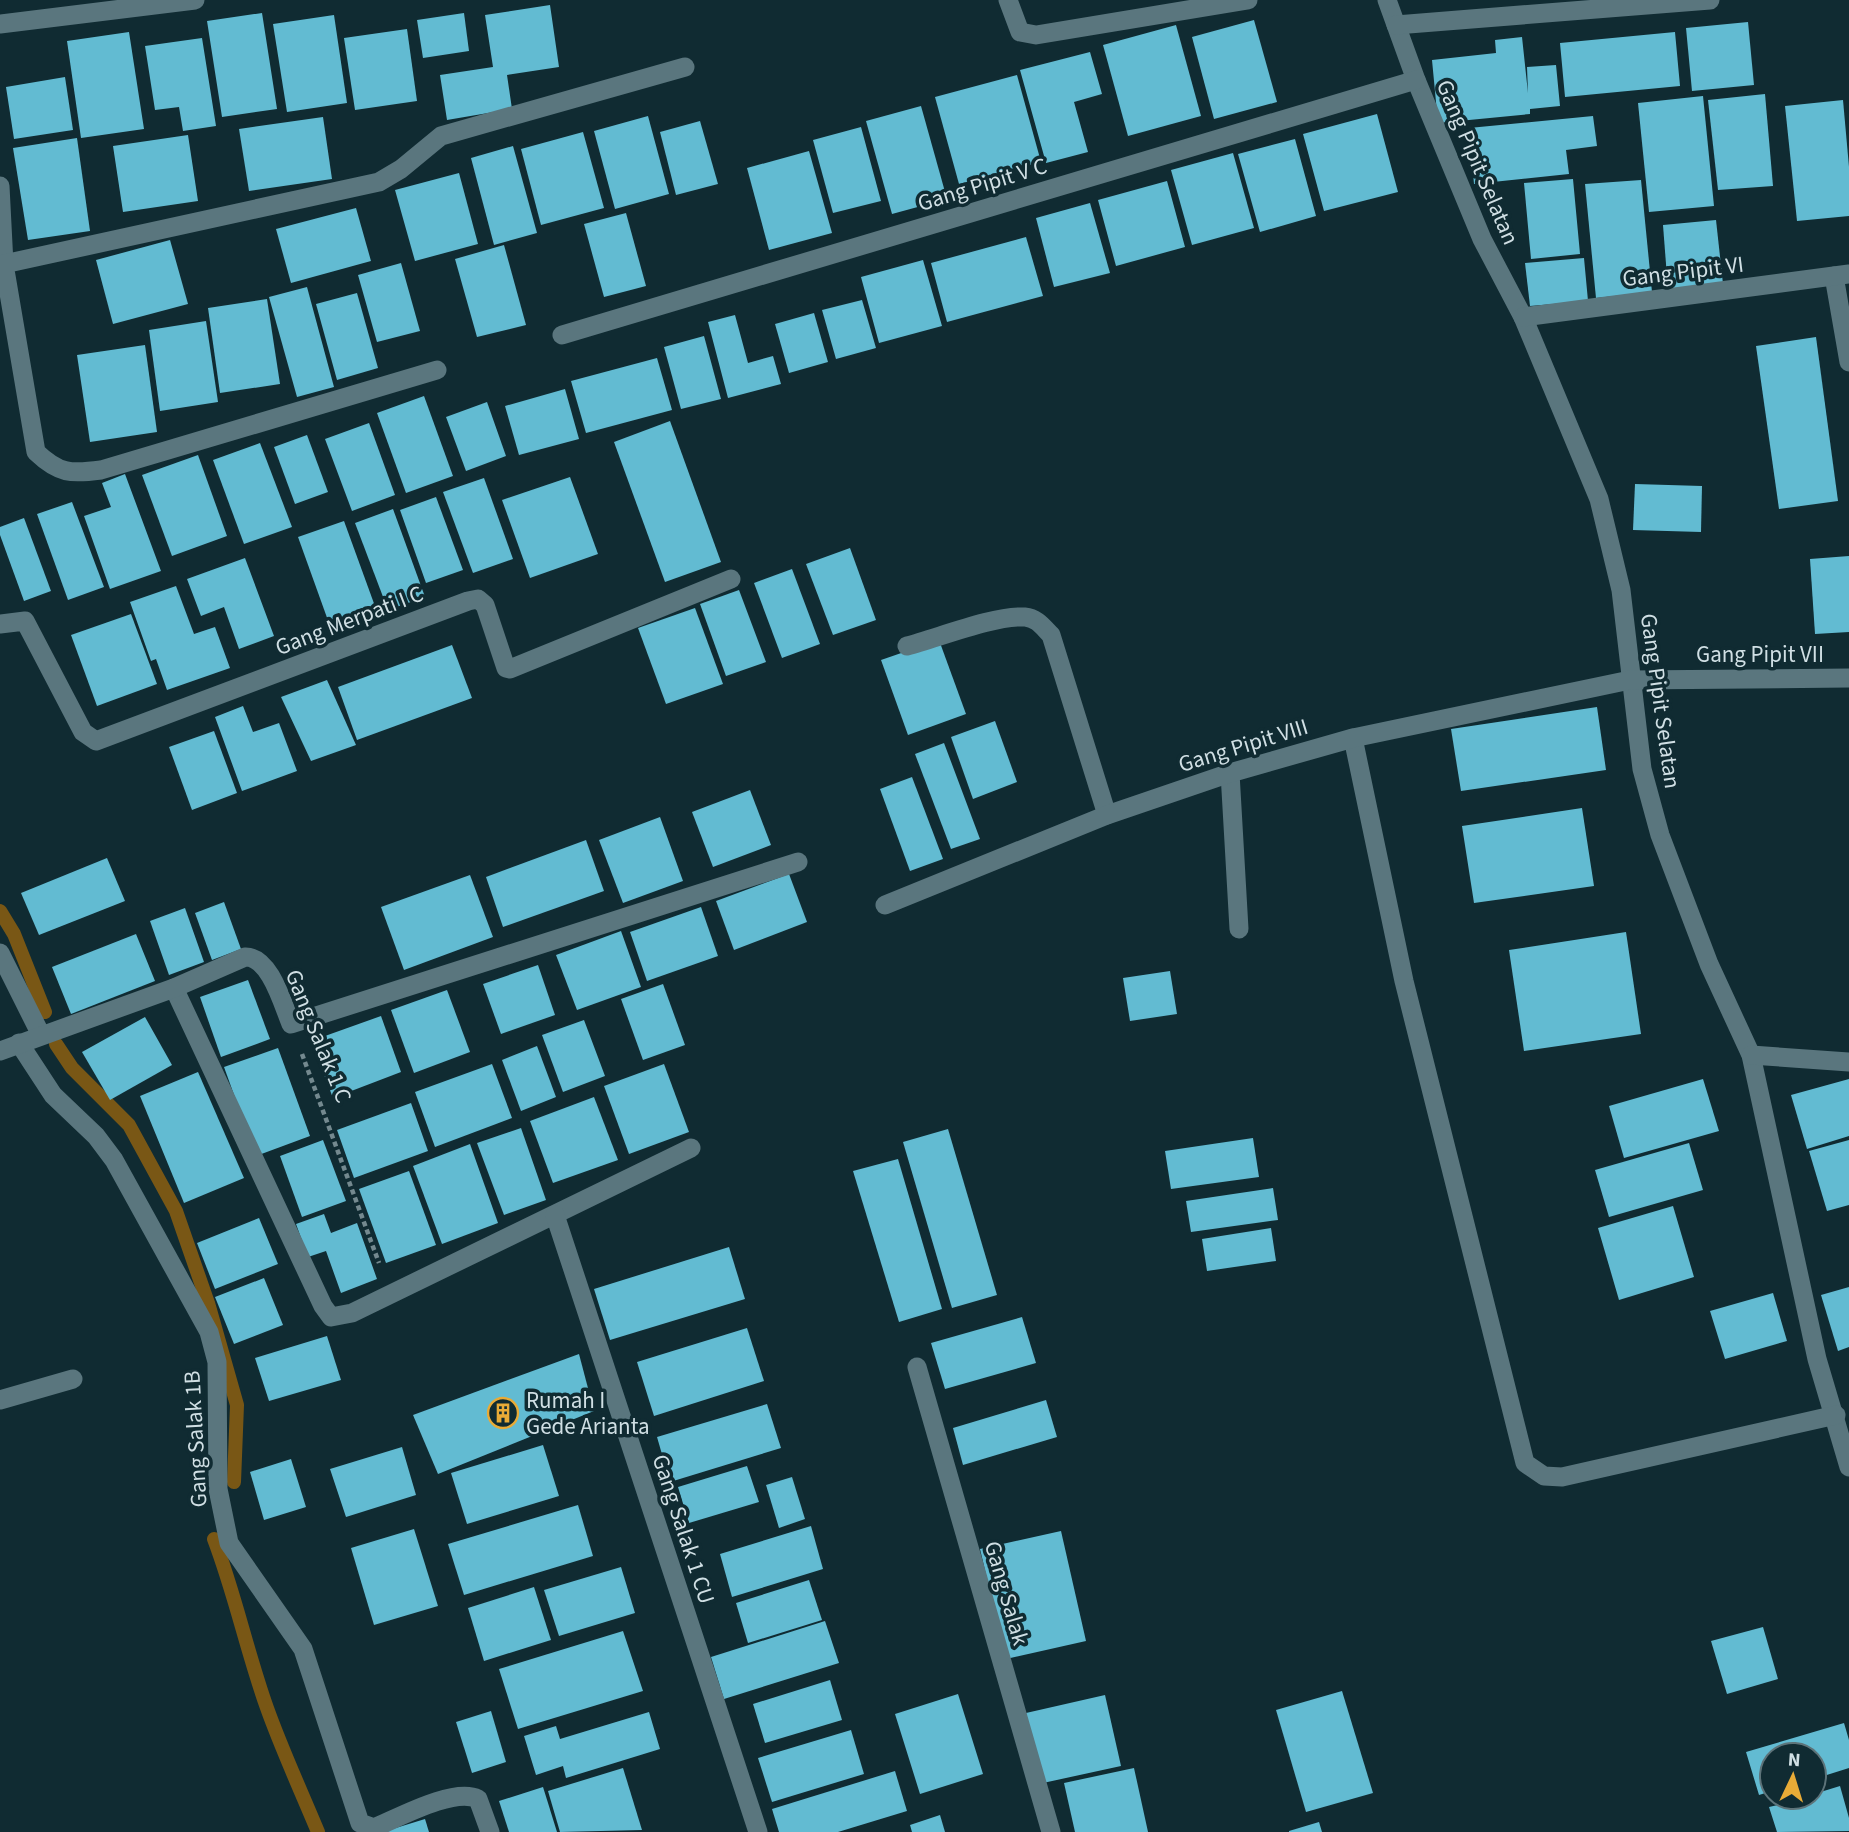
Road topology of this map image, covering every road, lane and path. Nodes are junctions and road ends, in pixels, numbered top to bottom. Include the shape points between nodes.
1 (195, 0) edge
2 (1008, 0) edge
3 (1248, 0) edge
4 (1387, 0) edge
5 (1710, 0) edge
6 (0, 24) edge
7 (1396, 25) junction
8 (685, 67) dead end
9 (1416, 80) junction
10 (0, 186) edge
11 (2, 264) edge
12 (1841, 275) edge
13 (1523, 317) junction
14 (562, 335) dead end
15 (1849, 362) edge
16 (437, 370) dead end
17 (731, 579) dead end
18 (0, 624) edge
19 (907, 646) dead end
20 (1849, 678) edge
21 (1630, 680) junction
22 (1353, 738) junction
23 (1230, 773) junction
24 (1107, 815) junction
25 (798, 862) dead end
26 (886, 905) dead end
27 (1239, 929) dead end
28 (0, 953) edge
29 (174, 988) junction
30 (291, 1024) junction
31 (40, 1035) junction
32 (19, 1043) junction
33 (0, 1051) edge
34 (1751, 1055) junction
35 (1849, 1062) edge
36 (691, 1148) dead end
37 (555, 1215) junction
38 (391, 1294) junction
39 (917, 1367) dead end
40 (73, 1379) dead end
41 (0, 1400) edge
42 (1836, 1415) junction
43 (1849, 1467) edge
44 (490, 1832) edge
45 (758, 1832) edge
46 (1051, 1832) edge

1 - 6 street
2 - 3 street via 1020,32 1036,35
4 - 7 street, Gang Pipit Selatan
5 - 7 street
7 - 9 street, Gang Pipit Selatan
8 - 11 street via 441,136 379,182
9 - 13 street, Gang Pipit Selatan via 1482,240
9 - 14 street, Gang Pipit V C
10 - 11 street
11 - 16 street via 36,452 53,467 75,474
12 - 13 street, Gang Pipit VI
12 - 15 street
13 - 21 street, Gang Pipit Selatan via 1599,499 1620,590
17 - 18 street, Gang Merpati I C via 515,669 506,668 485,605 478,599 468,601 96,741 83,732 25,621
19 - 24 street via 1001,620 1026,617 1039,622 1051,635
20 - 21 street, Gang Pipit VII
21 - 22 street, Gang Pipit VIII
21 - 34 street, Gang Pipit Selatan via 1642,769 1660,835 1709,964
22 - 23 street, Gang Pipit VIII
22 - 42 street via 1404,981 1525,1463 1544,1476 1563,1477
23 - 24 street, Gang Pipit VIII
23 - 27 street
24 - 26 street, Gang Pipit VIII
25 - 30 street
28 - 31 street
29 - 30 street, Gang Salak 1 C via 250,957 265,967
29 - 31 street, Gang Salak 1 C
29 - 38 street via 323,1306 331,1317 339,1318
30 - 38 path, Gang Salak 1 C
31 - 32 street, Gang Salak 1 C
32 - 33 street, Gang Salak 1 C
32 - 44 street, Gang Salak 1B via 53,1095 114,1160 209,1332 217,1362 218,1489 229,1543 303,1650 360,1823 374,1828 446,1798 471,1796 478,1799
34 - 35 street
34 - 42 street, Gang Pipit Selatan via 1817,1359
36 - 37 street
37 - 38 street
37 - 45 street, Gang Salak 1 CU
39 - 46 street, Gang Salak
40 - 41 street
42 - 43 street, Gang Pipit Selatan

